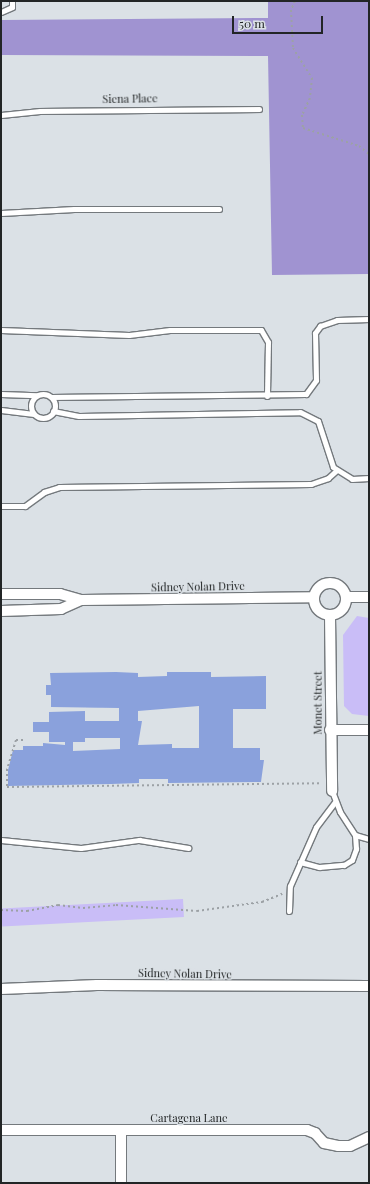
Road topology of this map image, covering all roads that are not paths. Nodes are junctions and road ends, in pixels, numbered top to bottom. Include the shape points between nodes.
1 (12, 1) edge
2 (1, 12) edge
3 (259, 109) dead end
4 (1, 115) edge
5 (219, 209) dead end
6 (1, 213) edge
7 (369, 319) edge
8 (1, 330) edge
9 (1, 394) edge
10 (37, 395) junction
11 (267, 396) junction
12 (51, 397) junction
13 (1, 410) edge
14 (54, 411) junction
15 (34, 414) junction
16 (337, 470) junction
17 (369, 478) edge
18 (1, 506) edge
19 (1, 594) edge
20 (314, 597) junction
21 (346, 597) junction
22 (369, 597) edge
23 (81, 600) junction
24 (1, 611) edge
25 (330, 615) junction
26 (330, 730) junction
27 (369, 730) edge
28 (332, 787) joint
29 (335, 802) junction
30 (355, 835) junction
31 (369, 839) edge
32 (1, 840) edge
33 (188, 848) dead end
34 (300, 862) junction
35 (289, 911) dead end
36 (369, 986) edge
37 (1, 989) edge
38 (1, 1130) edge
39 (121, 1130) junction
40 (369, 1137) edge
41 (121, 1183) edge

1 - 2 lane via 12,7
3 - 4 lane, Siena Place via 40,111
5 - 6 lane via 74,208
7 - 11 lane via 337,320 320,326 315,333 316,380 312,389 297,396
8 - 11 lane via 129,336 170,330 261,330 268,342
9 - 10 lane
10 - 12 lane
10 - 15 lane via 31,403
11 - 12 lane
12 - 14 lane
13 - 15 lane
14 - 15 lane via 46,417
14 - 16 lane via 79,416 300,412 318,421 329,459
16 - 17 lane via 352,479
16 - 18 lane via 328,478 311,484 59,487 44,492 25,506
19 - 23 street, Sidney Nolan Drive via 60,594
20 - 21 street via 319,588 333,583 342,588
20 - 23 street, Sidney Nolan Drive
20 - 25 street via 316,608
21 - 22 street
21 - 25 street via 343,610
23 - 24 street, Sidney Nolan Drive via 61,609
25 - 26 street, Monet Street
26 - 27 street
26 - 28 street, Monet Street
28 - 29 lane
29 - 30 lane
29 - 34 lane via 316,827
30 - 31 lane
30 - 34 lane via 356,849 352,860 344,865 319,867
32 - 33 lane via 80,848 139,840
34 - 35 lane via 290,886
36 - 37 street, Sidney Nolan Drive via 97,984
38 - 39 street, Cartagena Lane
39 - 40 street, Cartagena Lane via 307,1130 315,1133 324,1143 338,1146 350,1146
39 - 41 street

